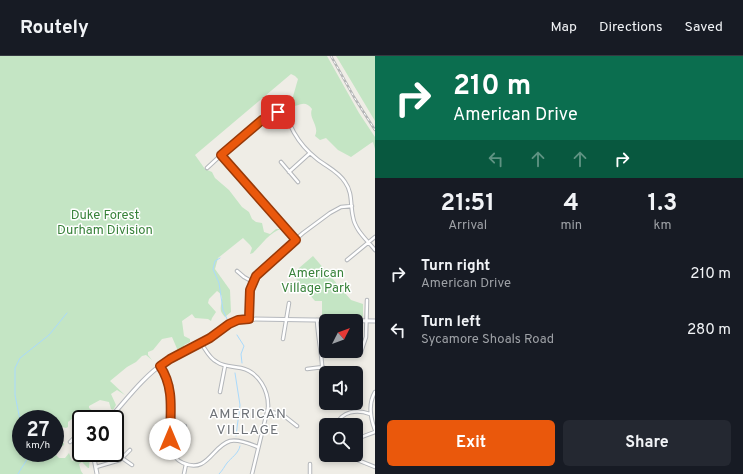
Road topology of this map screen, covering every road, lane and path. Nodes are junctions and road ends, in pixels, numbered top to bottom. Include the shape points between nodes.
1 (285, 99) dead end
2 (285, 110) junction
3 (310, 153) junction
4 (221, 155) junction
5 (280, 162) dead end
6 (207, 168) dead end
7 (289, 172) junction
8 (298, 182) dead end
9 (352, 206) junction
10 (375, 237) edge
11 (296, 240) junction
12 (368, 242) junction
13 (375, 250) edge
14 (347, 260) dead end
15 (238, 271) dead end
16 (253, 282) junction
17 (367, 300) dead end
18 (289, 303) dead end
19 (249, 319) junction
20 (286, 320) junction
21 (317, 320) junction
22 (367, 321) junction
23 (375, 321) edge
24 (283, 339) dead end
25 (202, 343) junction
26 (363, 346) edge
27 (160, 366) junction
28 (225, 366) junction
29 (323, 366) edge
30 (319, 368) edge
31 (307, 369) dead end
32 (220, 392) dead end
33 (375, 392) edge
34 (117, 410) edge
35 (268, 411) junction
36 (370, 414) junction
37 (342, 418) edge
38 (170, 425) junction
39 (185, 426) dead end
40 (297, 426) dead end
41 (375, 431) edge
42 (363, 436) edge
43 (258, 446) junction
44 (130, 450) dead end
45 (124, 456) edge
46 (124, 459) edge
47 (95, 462) edge
48 (110, 462) edge
49 (362, 462) edge
50 (186, 464) junction
51 (310, 464) dead end
52 (132, 465) dead end
53 (96, 467) junction
54 (375, 467) edge
55 (97, 474) edge
56 (184, 474) edge
57 (252, 474) edge
58 (310, 474) edge

1 - 2 street
2 - 3 street via 296,136
2 - 4 street via 262,120
3 - 7 street
3 - 9 street via 335,170 344,180 350,192
4 - 6 street
4 - 11 street
5 - 7 street
7 - 8 street
9 - 11 street via 334,210
9 - 12 street via 356,226
10 - 12 street
11 - 16 street via 262,269
12 - 13 street
12 - 14 street
15 - 16 street
16 - 19 street
17 - 22 street
18 - 20 street
19 - 20 street
19 - 25 street via 229,324
20 - 21 street
20 - 24 street
21 - 22 street
21 - 29 street
22 - 23 street
22 - 26 street via 366,340
25 - 27 street
25 - 28 street via 212,359
27 - 34 street
27 - 38 street via 171,390
28 - 32 street
28 - 35 street via 244,369 257,377 267,393
30 - 31 street
33 - 36 street
35 - 40 street via 286,417
35 - 43 street
36 - 37 street via 350,411
36 - 41 street
38 - 39 street
38 - 50 street via 171,450 176,459
41 - 42 street
43 - 50 street via 238,441 230,442 223,445 206,462
43 - 57 street
44 - 45 street
46 - 52 street
47 - 53 street
48 - 53 street
49 - 54 street
50 - 56 street
51 - 58 street
53 - 55 street

